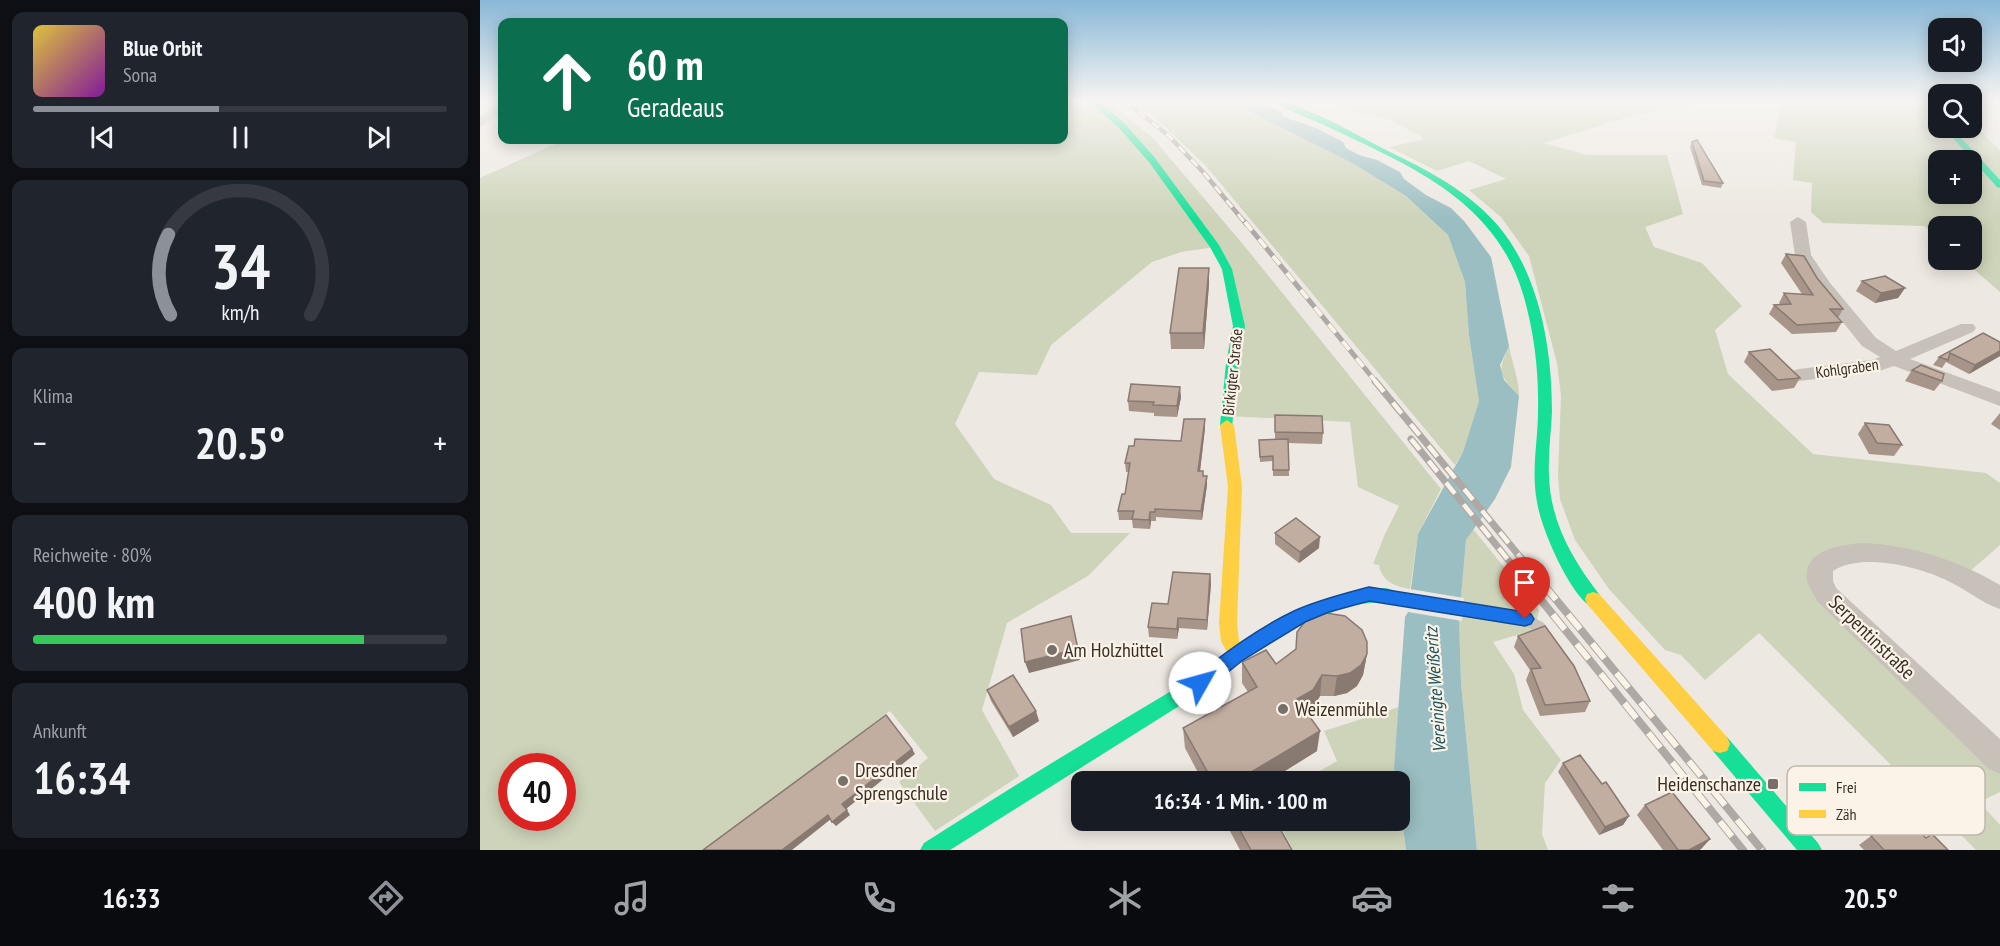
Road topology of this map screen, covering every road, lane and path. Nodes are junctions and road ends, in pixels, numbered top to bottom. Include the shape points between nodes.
1 (1134, 140) edge
2 (1359, 140) edge
3 (1959, 140) edge
4 (2000, 185) edge
5 (1798, 222) dead end
6 (1967, 328) dead end
7 (1894, 359) junction
8 (1798, 375) edge
9 (2000, 399) edge
10 (1386, 595) joint
11 (2000, 598) edge
12 (1539, 627) edge
13 (1237, 655) junction
14 (1200, 683) junction
15 (1201, 700) dead end
16 (2000, 759) edge
17 (1787, 822) edge
18 (1798, 835) edge
19 (931, 850) edge
20 (1811, 850) edge

1 - 13 street, Birkigter Straße via 1215,247 1227,269 1239,326 1226,432 1235,487 1228,623
2 - 17 street via 1446,184 1476,207 1500,233 1520,269 1541,353 1545,396 1540,487 1556,541 1581,582
3 - 4 street
5 - 7 street, Kohlgraben via 1803,255 1823,286 1869,342
6 - 7 street, Kohlgraben
7 - 8 street, Kohlgraben via 1876,366
7 - 9 street, Kohlgraben
10 - 12 lane via 1525,619
10 - 13 street via 1369,594 1326,605
11 - 16 street, Serpentinstraße via 1941,567 1901,557 1845,553 1820,566 1820,582 1827,595
13 - 14 street
14 - 15 lane
14 - 19 street via 1128,724
18 - 20 street

